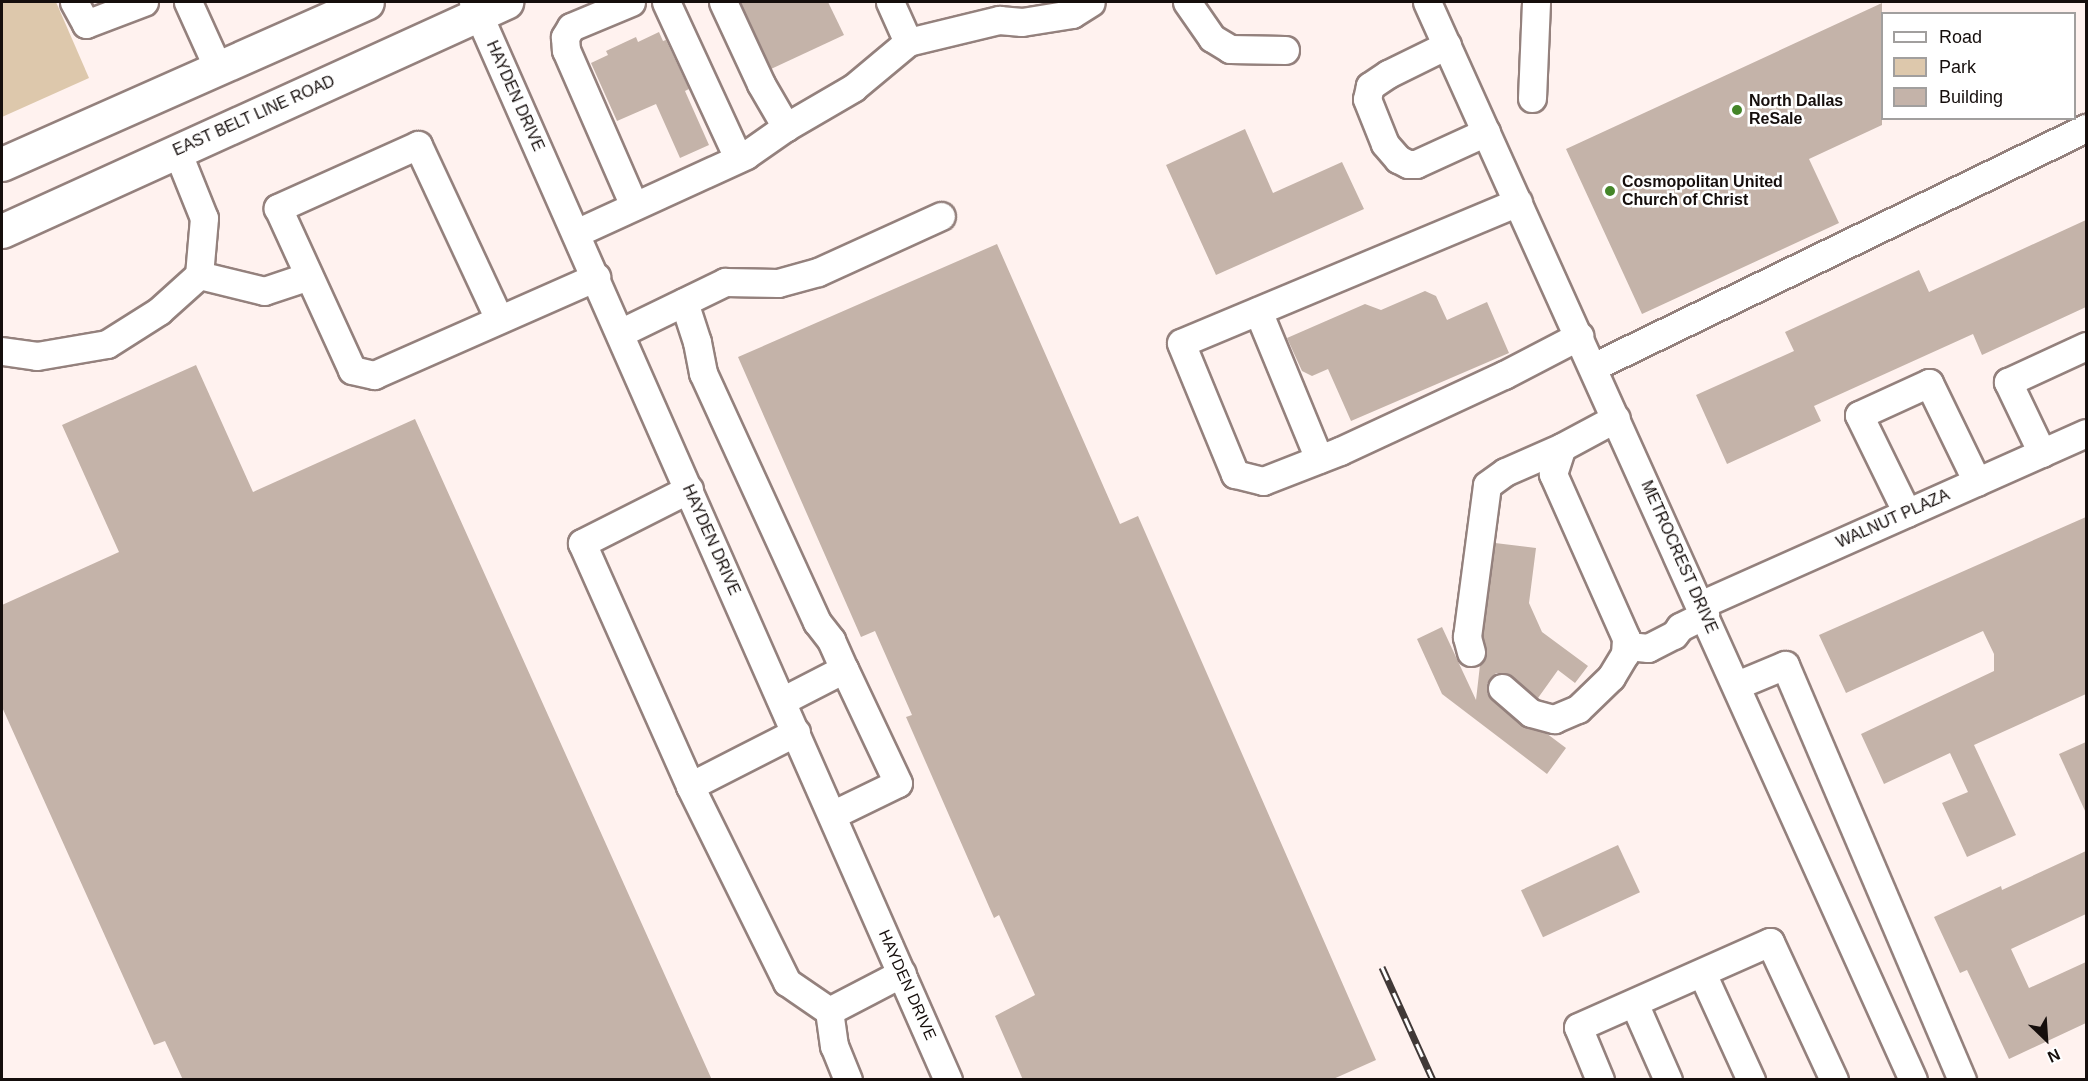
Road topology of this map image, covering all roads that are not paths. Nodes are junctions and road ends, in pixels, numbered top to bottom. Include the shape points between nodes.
1 (74, 2) edge
2 (144, 2) edge
3 (188, 2) edge
4 (367, 2) edge
5 (631, 2) edge
6 (666, 2) edge
7 (723, 2) edge
8 (890, 2) edge
9 (1091, 2) edge
10 (1187, 2) edge
11 (1427, 2) edge
12 (1450, 2) edge
13 (1536, 2) edge
14 (486, 6) edge
15 (1018, 12) edge
16 (1445, 41) junction
17 (908, 42) junction
18 (1286, 50) dead end
19 (218, 68) junction
20 (1532, 98) dead end
21 (786, 127) junction
22 (2086, 128) edge
23 (1486, 132) junction
24 (177, 151) junction
25 (738, 158) junction
26 (2, 164) edge
27 (1518, 202) junction
28 (634, 206) junction
29 (941, 216) dead end
30 (2, 231) edge
31 (576, 233) junction
32 (199, 275) junction
33 (309, 276) junction
34 (596, 277) junction
35 (684, 302) junction
36 (1257, 311) junction
37 (499, 319) junction
38 (620, 333) junction
39 (1579, 336) junction
40 (2086, 346) edge
41 (2, 351) edge
42 (1593, 368) junction
43 (1616, 418) junction
44 (2086, 433) edge
45 (1562, 447) junction
46 (2042, 453) junction
47 (1319, 459) junction
48 (1977, 482) junction
49 (688, 489) junction
50 (1907, 513) junction
51 (1703, 610) junction
52 (1631, 651) junction
53 (1471, 652) dead end
54 (844, 669) junction
55 (1737, 685) junction
56 (1502, 688) dead end
57 (782, 701) junction
58 (796, 732) junction
59 (690, 786) junction
60 (832, 814) junction
61 (1702, 972) junction
62 (902, 973) junction
63 (1634, 1003) junction
64 (829, 1011) junction
65 (848, 1080) edge
66 (948, 1080) edge
67 (1600, 1080) edge
68 (1668, 1080) edge
69 (1751, 1080) edge
70 (1834, 1080) edge
71 (1913, 1080) edge
72 (1962, 1080) edge

1 - 2 street via 86,24
3 - 19 street
4 - 19 main road
5 - 28 street via 571,27 565,37 566,50
6 - 25 street
7 - 21 street
8 - 17 street
9 - 15 street via 1072,14
10 - 18 street via 1212,38 1230,49
11 - 16 street, METROCREST DRIVE
12 - 16 street
13 - 20 street
14 - 24 main road, EAST BELT LINE ROAD
14 - 31 street, HAYDEN DRIVE
15 - 17 street
16 - 23 street, METROCREST DRIVE
16 - 23 street via 1370,86 1367,99 1385,144 1398,159 1416,164
17 - 21 street via 853,88
19 - 26 main road
21 - 25 street
22 - 42 street
23 - 27 street, METROCREST DRIVE
24 - 30 main road, EAST BELT LINE ROAD
24 - 32 street via 204,218
25 - 28 street
27 - 36 street
27 - 39 street, METROCREST DRIVE
28 - 31 street
29 - 35 street via 818,272 778,282 726,282
31 - 34 street, HAYDEN DRIVE
32 - 33 street via 264,291
32 - 41 street via 159,310 107,344 37,356
33 - 37 street via 352,370 374,375
33 - 37 street via 278,208 418,145
34 - 37 street
34 - 38 street, HAYDEN DRIVE
35 - 38 street
35 - 54 street via 698,342 703,373 817,622 831,640
36 - 47 street
36 - 47 street via 1181,343 1235,474 1263,481
38 - 49 street, HAYDEN DRIVE
39 - 42 street, METROCREST DRIVE
39 - 47 street via 1504,375
40 - 46 street via 2008,382
42 - 43 street, METROCREST DRIVE
43 - 45 street
43 - 51 street, METROCREST DRIVE
44 - 46 street, WALNUT PLAZA
45 - 52 street via 1552,474
45 - 53 street via 1505,472 1487,485 1467,637
46 - 48 street, WALNUT PLAZA
48 - 50 street, WALNUT PLAZA
48 - 50 street via 1929,383 1859,415
49 - 57 street, HAYDEN DRIVE
49 - 59 street via 582,543
50 - 51 street, WALNUT PLAZA
51 - 52 street, WALNUT PLAZA via 1674,635 1648,648
51 - 55 street, METROCREST DRIVE
52 - 56 street via 1578,709 1554,719 1531,713
54 - 57 street
54 - 60 street via 898,783
55 - 71 street, METROCREST DRIVE
55 - 72 street via 1785,665
57 - 58 street, HAYDEN DRIVE
58 - 59 street
58 - 60 street, HAYDEN DRIVE
59 - 64 street via 787,982
60 - 62 street, HAYDEN DRIVE
61 - 63 street
61 - 69 street
61 - 70 street via 1770,942
62 - 64 street
62 - 66 street, HAYDEN DRIVE
63 - 67 street via 1578,1027
63 - 68 street
64 - 65 street via 834,1046

